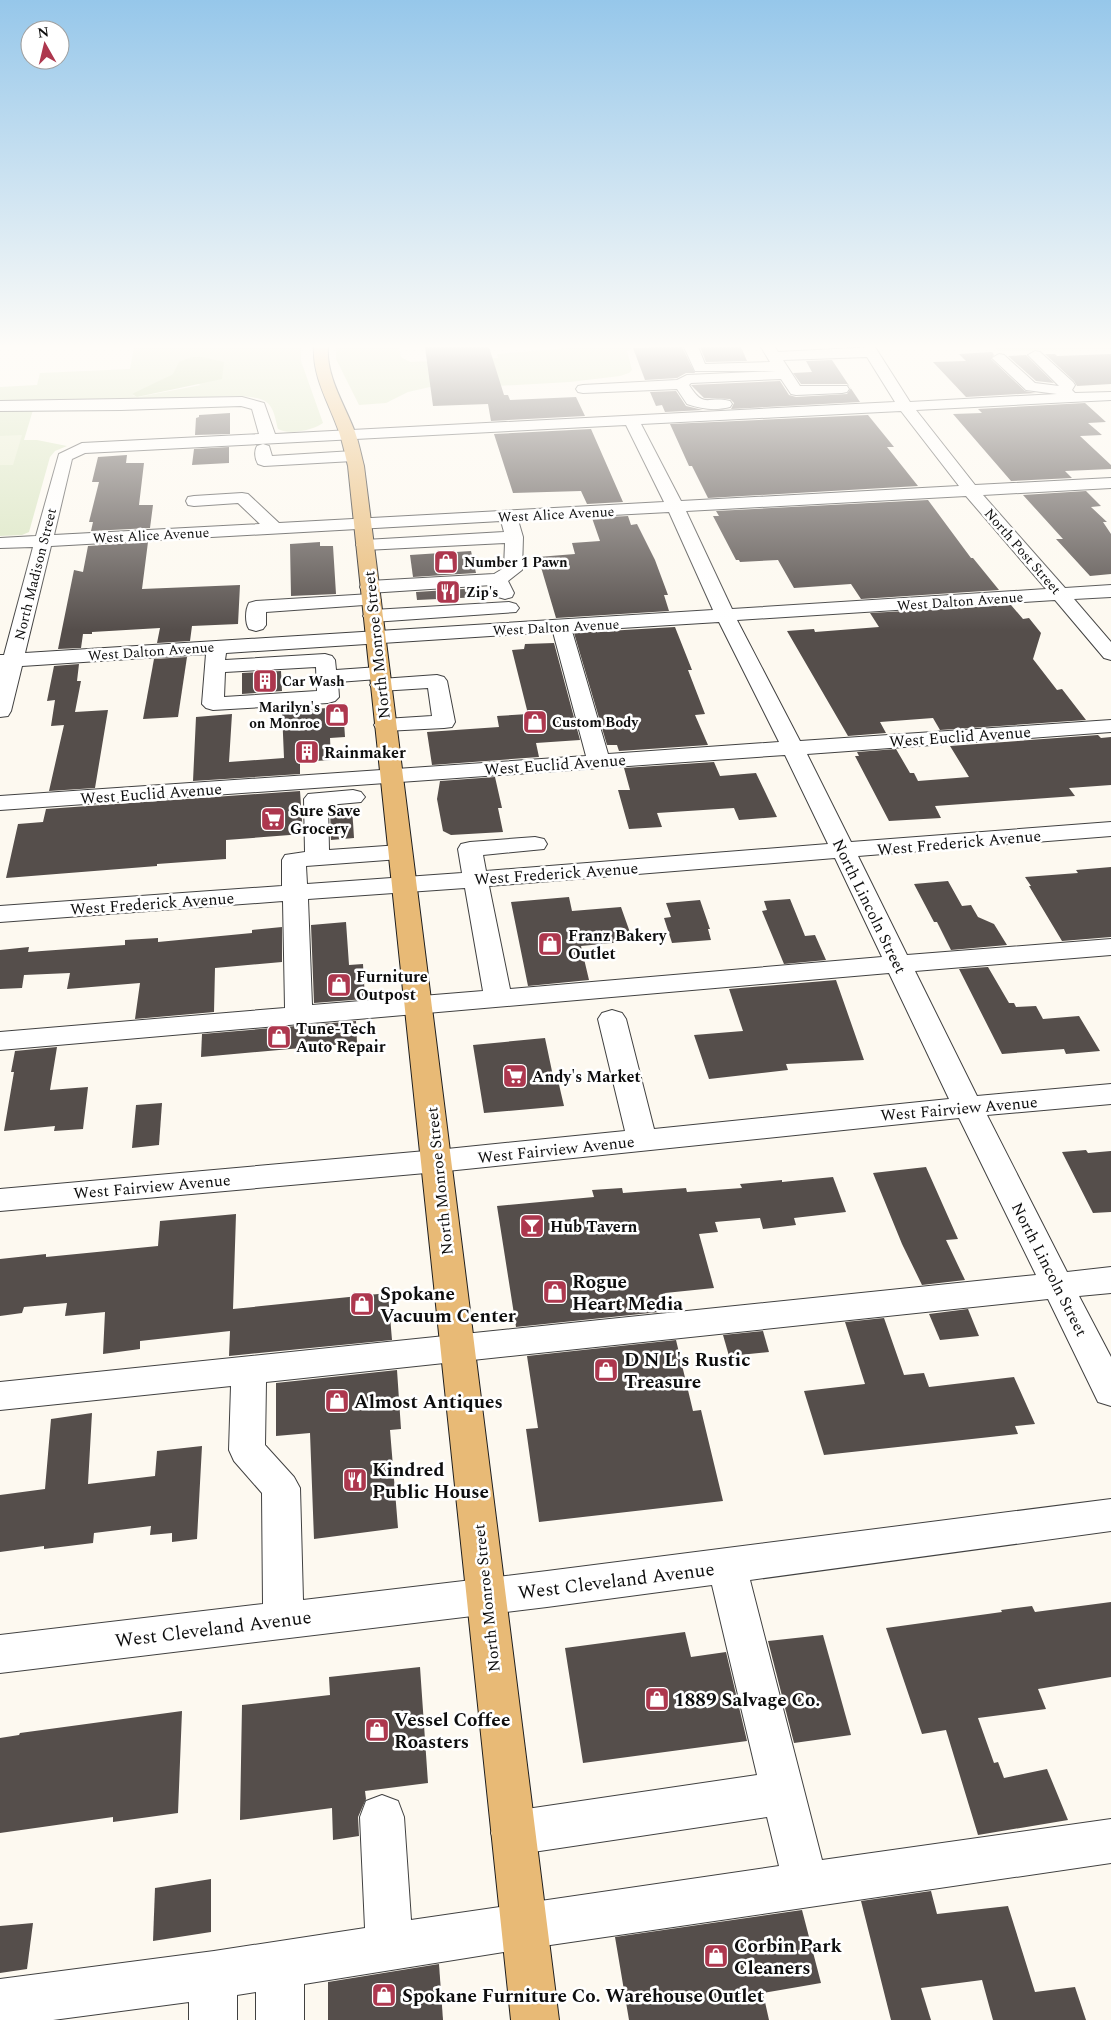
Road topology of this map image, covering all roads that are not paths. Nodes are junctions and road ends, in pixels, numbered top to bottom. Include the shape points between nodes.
1 (138, 441) edge
2 (233, 441) edge
3 (350, 441) edge
4 (393, 441) edge
5 (642, 441) edge
6 (932, 441) edge
7 (266, 444) junction
8 (351, 445) junction
9 (1111, 483) edge
10 (971, 491) junction
11 (194, 501) dead end
12 (675, 507) junction
13 (508, 516) junction
14 (275, 528) junction
15 (364, 534) junction
16 (514, 537) junction
17 (44, 541) junction
18 (0, 543) edge
19 (498, 579) junction
20 (1111, 591) edge
21 (1060, 594) junction
22 (509, 608) junction
23 (372, 610) junction
24 (726, 617) junction
25 (256, 625) dead end
26 (561, 626) junction
27 (516, 629) junction
28 (1111, 654) edge
29 (216, 657) junction
30 (6, 660) edge
31 (327, 676) junction
32 (380, 679) junction
33 (0, 711) edge
34 (385, 726) junction
35 (1111, 726) edge
36 (793, 748) junction
37 (598, 761) junction
38 (392, 785) junction
39 (0, 803) edge
40 (1111, 830) edge
41 (535, 844) dead end
42 (844, 851) junction
43 (400, 852) junction
44 (318, 859) junction
45 (476, 879) junction
46 (404, 885) junction
47 (296, 893) junction
48 (0, 914) edge
49 (1111, 947) edge
50 (898, 964) junction
51 (498, 998) junction
52 (418, 1004) junction
53 (299, 1015) junction
54 (612, 1019) dead end
55 (0, 1041) edge
56 (1111, 1094) edge
57 (968, 1107) junction
58 (642, 1140) junction
59 (436, 1161) junction
60 (0, 1200) edge
61 (1111, 1280) edge
62 (1058, 1285) junction
63 (457, 1348) junction
64 (248, 1369) junction
65 (1111, 1392) edge
66 (0, 1396) edge
67 (1111, 1515) edge
68 (727, 1566) junction
69 (486, 1596) junction
70 (283, 1620) junction
71 (0, 1654) edge
72 (783, 1793) junction
73 (382, 1817) dead end
74 (513, 1833) junction
75 (1111, 1840) edge
76 (806, 1885) junction
77 (523, 1926) junction
78 (389, 1948) junction
79 (280, 1964) junction
80 (214, 1975) junction
81 (0, 2003) edge
82 (213, 2020) edge
83 (280, 2020) edge
84 (534, 2020) edge

1 - 17 street, North Madison Street via 82,448 65,457
2 - 7 street
3 - 8 main road, North Monroe Street
4 - 8 street
5 - 12 street, North Lincoln Street
6 - 10 street, North Post Street
7 - 8 street
7 - 8 street via 264,461
8 - 15 main road, North Monroe Street
9 - 10 street, West Alice Avenue
10 - 12 street, West Alice Avenue
10 - 21 street, North Post Street
11 - 14 street via 242,498
12 - 13 street, West Alice Avenue
12 - 24 street, North Lincoln Street
13 - 15 street, West Alice Avenue
13 - 16 street
14 - 15 street, West Alice Avenue
14 - 17 street, West Alice Avenue
15 - 16 street
15 - 23 main road, North Monroe Street
16 - 19 street via 513,570
17 - 18 street, West Alice Avenue
17 - 30 street, North Madison Street
19 - 22 street
19 - 23 street
20 - 21 street, West Dalton Avenue
21 - 24 street, West Dalton Avenue
21 - 28 street, North Post Street
22 - 23 street
22 - 27 street
23 - 25 street via 256,607
23 - 27 street, West Dalton Avenue
23 - 29 street, West Dalton Avenue
23 - 32 main road, North Monroe Street
24 - 26 street, West Dalton Avenue
24 - 36 street, North Lincoln Street
26 - 27 street, West Dalton Avenue
26 - 37 street
29 - 30 street, West Dalton Avenue
29 - 31 street via 326,660
29 - 31 street via 213,704 328,696
30 - 33 street, North Madison Street
31 - 32 street
32 - 34 main road, North Monroe Street
32 - 34 street via 437,681 444,722
34 - 38 main road, North Monroe Street
35 - 36 street, West Euclid Avenue
36 - 37 street, West Euclid Avenue
36 - 42 street, North Lincoln Street
37 - 38 street, West Euclid Avenue
38 - 39 street, West Euclid Avenue
38 - 43 main road, North Monroe Street
38 - 44 street via 316,799
40 - 42 street, West Frederick Avenue
41 - 45 street via 470,849
42 - 45 street, West Frederick Avenue
42 - 50 street, North Lincoln Street
43 - 44 street
43 - 46 main road, North Monroe Street
44 - 47 street via 294,860
45 - 46 street, West Frederick Avenue
45 - 51 street
46 - 47 street, West Frederick Avenue
46 - 52 main road, North Monroe Street
47 - 48 street, West Frederick Avenue
47 - 53 street
49 - 50 street
50 - 51 street
50 - 57 street, North Lincoln Street
51 - 52 street
52 - 53 street
52 - 59 main road, North Monroe Street
53 - 55 street
54 - 58 street
56 - 57 street, West Fairview Avenue
57 - 58 street, West Fairview Avenue
57 - 62 street, North Lincoln Street
58 - 59 street, West Fairview Avenue
59 - 60 street, West Fairview Avenue
59 - 63 main road, North Monroe Street
61 - 62 street
62 - 63 street
62 - 65 street, North Lincoln Street
63 - 64 street
63 - 69 main road, North Monroe Street
64 - 66 street
64 - 70 street via 247,1450 281,1488
67 - 68 street, West Cleveland Avenue
68 - 69 street, West Cleveland Avenue
68 - 72 street
69 - 70 street, West Cleveland Avenue
69 - 74 main road, North Monroe Street
70 - 71 street, West Cleveland Avenue
72 - 74 street
72 - 76 street
73 - 78 street
74 - 77 main road, North Monroe Street
75 - 76 street
76 - 77 street
77 - 78 street
77 - 84 main road, North Monroe Street
78 - 79 street
79 - 80 street
79 - 83 street
80 - 81 street
80 - 82 street

